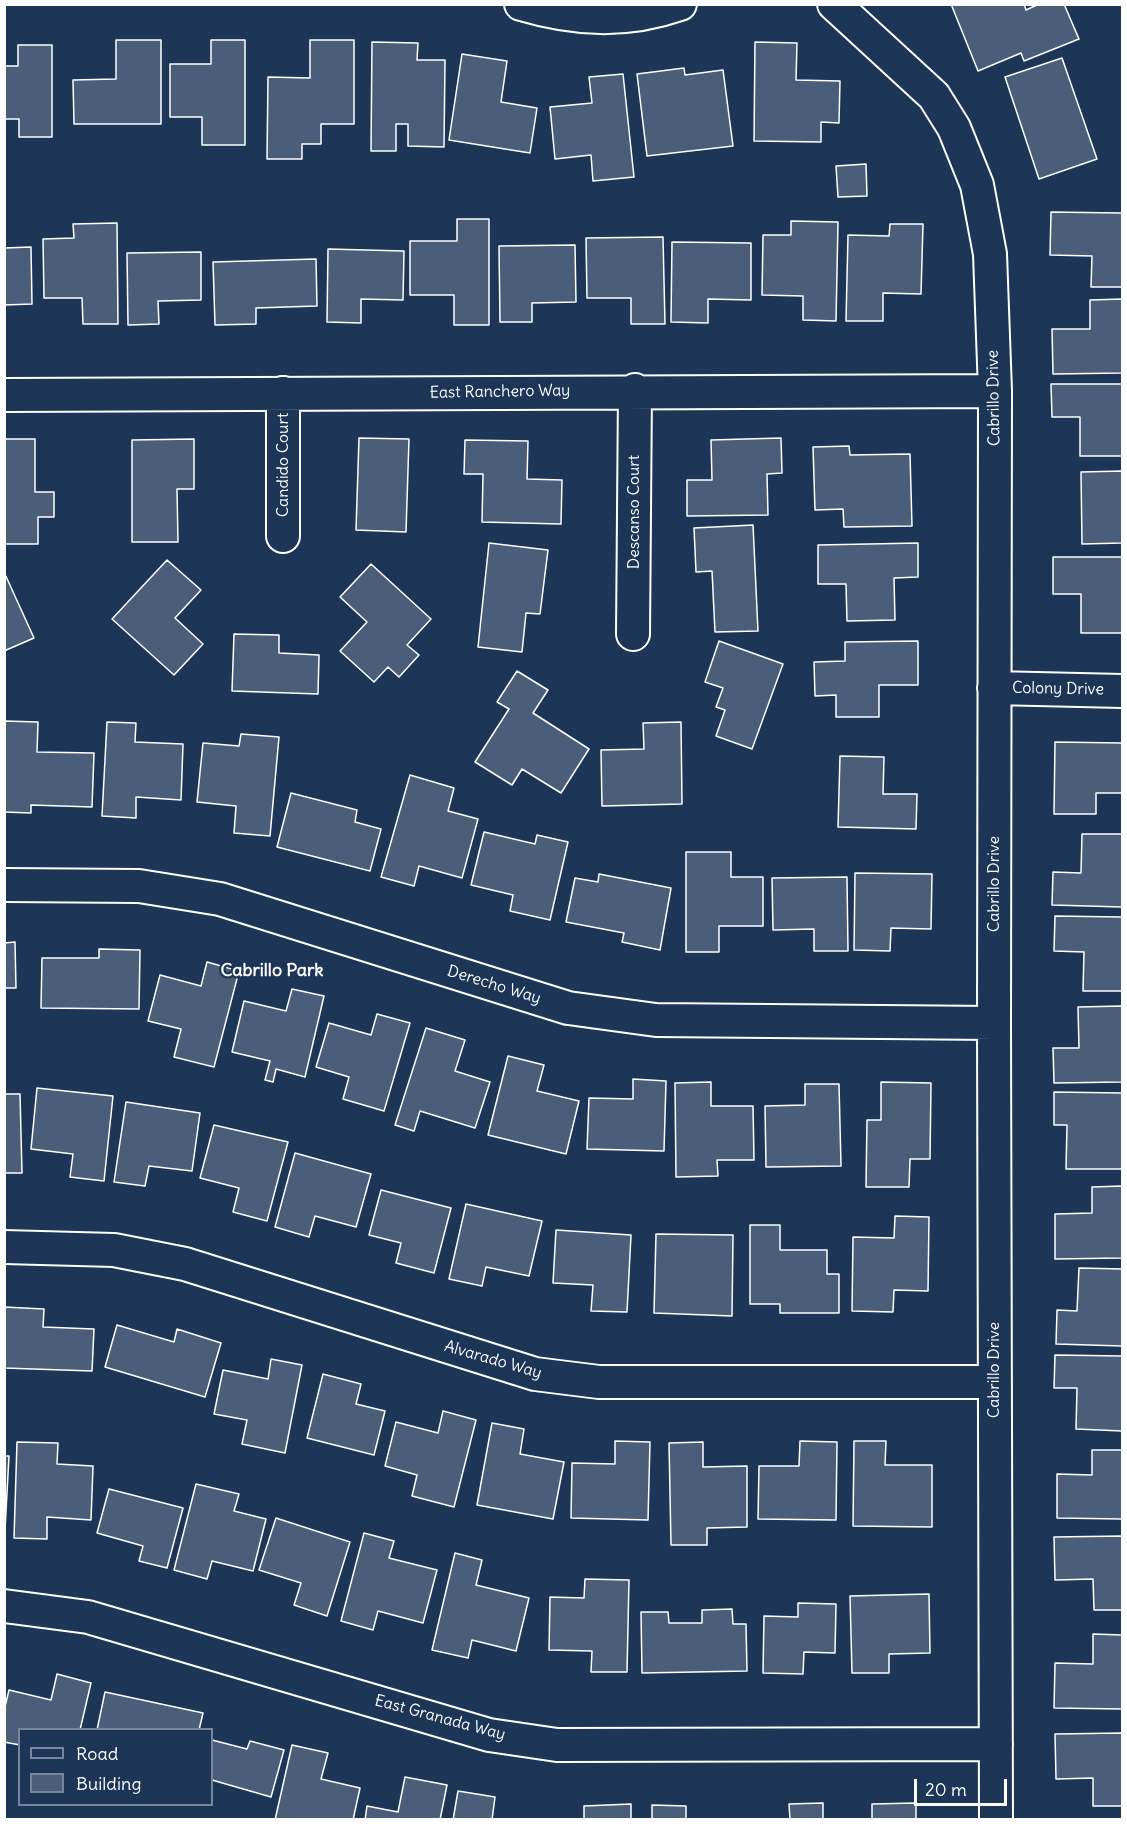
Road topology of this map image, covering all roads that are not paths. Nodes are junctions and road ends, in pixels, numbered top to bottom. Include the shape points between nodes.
1 (521, 4) edge
2 (680, 4) edge
3 (834, 4) edge
4 (635, 390) junction
5 (995, 391) junction
6 (284, 393) junction
7 (4, 395) edge
8 (283, 537) dead end
9 (633, 634) dead end
10 (994, 688) junction
11 (1122, 691) edge
12 (4, 885) edge
13 (994, 1023) junction
14 (4, 1247) edge
15 (994, 1382) junction
16 (4, 1606) edge
17 (996, 1744) junction
18 (996, 1820) edge

1 - 2 street via 558,15 604,19 655,13
3 - 5 street, Cabrillo Drive via 934,96 954,128 977,185 990,254
4 - 5 street, East Ranchero Way
4 - 6 street, East Ranchero Way
4 - 9 street, Descanso Court
5 - 10 street, Cabrillo Drive
6 - 7 street, East Ranchero Way
6 - 8 street, Candido Court
10 - 11 street, Colony Drive
10 - 13 street, Cabrillo Drive
12 - 13 street, Derecho Way via 139,886 220,899 568,1008 656,1020
13 - 15 street, Cabrillo Drive
14 - 15 street, Alvarado Way via 114,1250 185,1264 535,1374 599,1382
15 - 17 street, Cabrillo Drive
16 - 17 street, East Granada Way via 88,1617 489,1735 557,1745
17 - 18 street, Cabrillo Drive

